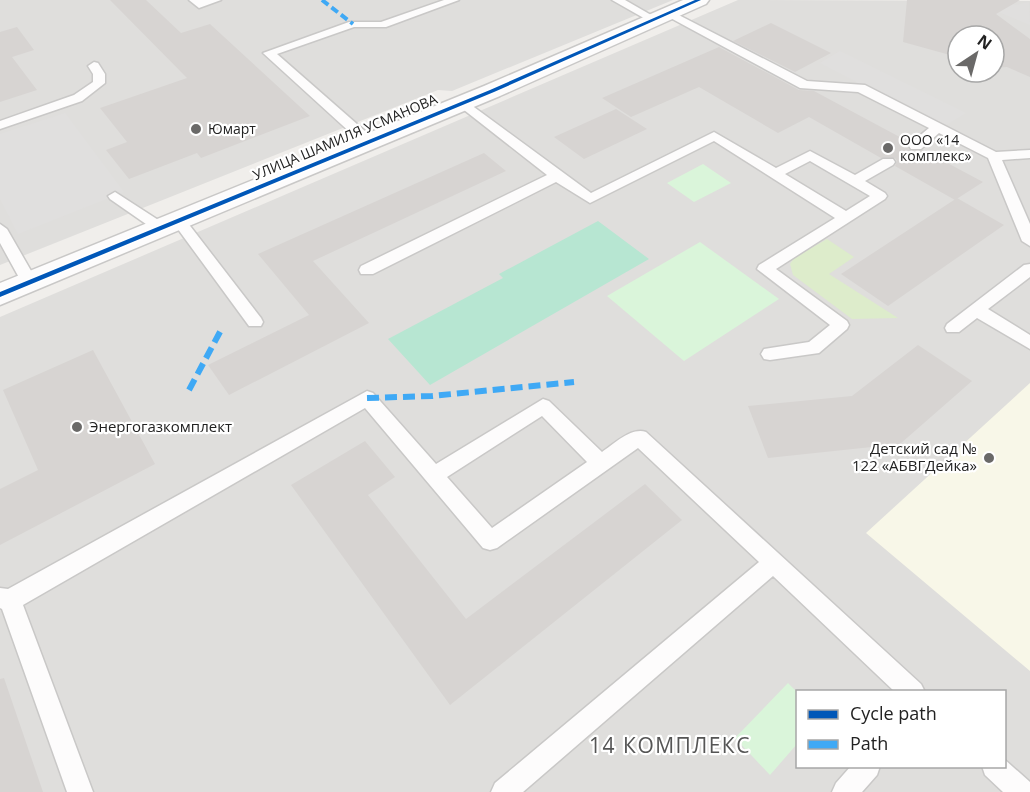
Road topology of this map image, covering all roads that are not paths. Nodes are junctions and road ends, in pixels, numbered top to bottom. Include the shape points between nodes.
1 (194, 0) edge
2 (216, 0) edge
3 (454, 0) edge
4 (617, 0) edge
5 (699, 0) edge
6 (661, 16) junction
7 (94, 66) dead end
8 (463, 103) junction
9 (0, 125) edge
10 (938, 127) junction
11 (369, 142) junction
12 (915, 146) dead end
13 (1030, 154) edge
14 (994, 156) junction
15 (888, 162) dead end
16 (775, 174) junction
17 (557, 176) junction
18 (855, 182) junction
19 (115, 196) dead end
20 (845, 217) junction
21 (170, 225) junction
22 (0, 229) edge
23 (1030, 241) edge
24 (1030, 269) edge
25 (367, 270) dead end
26 (30, 283) junction
27 (0, 295) edge
28 (977, 310) junction
29 (255, 322) dead end
30 (953, 328) dead end
31 (1030, 343) edge
32 (770, 354) dead end
33 (601, 464) junction
34 (434, 475) junction
35 (773, 562) junction
36 (5, 599) edge
37 (911, 690) edge
38 (866, 768) edge
39 (996, 768) edge
40 (80, 792) edge
41 (504, 792) edge
42 (845, 792) edge
43 (1022, 792) edge

1 - 2 lane via 199,5
3 - 11 lane via 382,25 353,24 269,53
4 - 6 lane
5 - 6 street, УЛИЦА ШАМИЛЯ УСМАНОВА
6 - 8 street, УЛИЦА ШАМИЛЯ УСМАНОВА
6 - 10 lane via 804,85 861,88
7 - 9 lane via 99,83 78,98
8 - 11 street, УЛИЦА ШАМИЛЯ УСМАНОВА
8 - 17 lane
10 - 12 lane
10 - 14 lane
11 - 21 street, УЛИЦА ШАМИЛЯ УСМАНОВА
13 - 14 lane
14 - 23 lane
15 - 18 lane
16 - 17 lane via 714,136 590,200
16 - 18 lane via 810,155
16 - 20 lane
17 - 25 lane
18 - 20 lane via 880,196
19 - 21 lane
20 - 32 lane via 765,268 842,325 813,348
21 - 26 street, УЛИЦА ШАМИЛЯ УСМАНОВА
21 - 29 lane
22 - 26 lane
24 - 28 lane
26 - 27 street, УЛИЦА ШАМИЛЯ УСМАНОВА
28 - 30 lane
28 - 31 lane
33 - 34 lane via 543,406
33 - 34 lane via 490,541
33 - 35 lane via 639,437
34 - 36 lane via 367,398
35 - 37 lane
35 - 41 lane
36 - 40 lane
38 - 42 lane
39 - 43 lane

